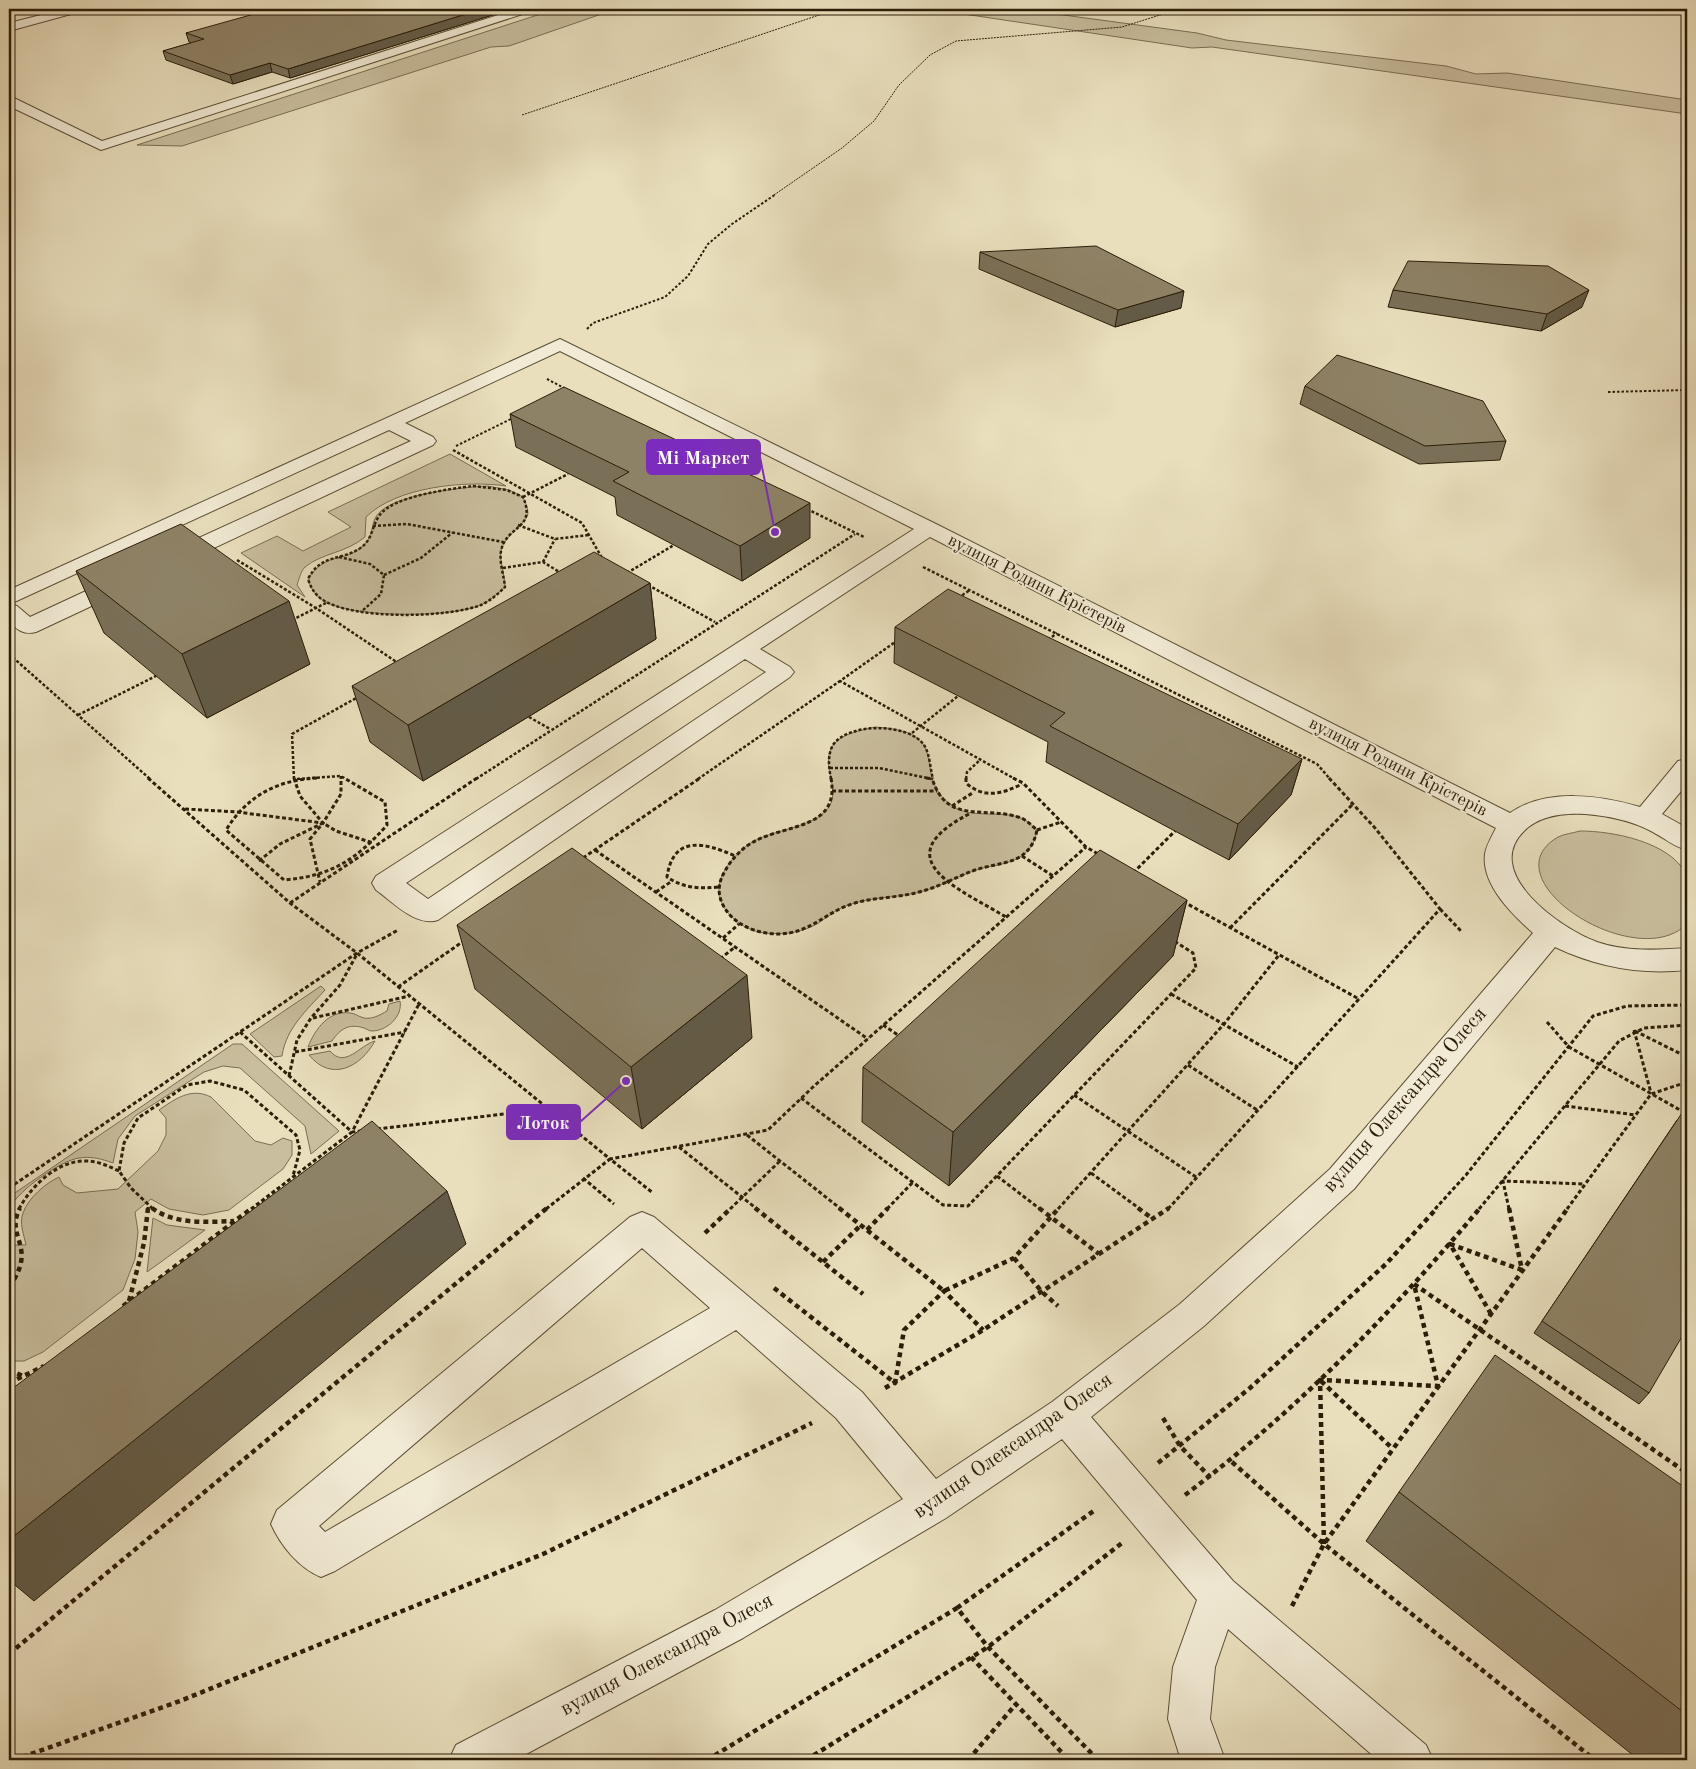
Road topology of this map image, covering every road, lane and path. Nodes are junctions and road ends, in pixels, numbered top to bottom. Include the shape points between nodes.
1 (78, 9) edge
2 (528, 9) edge
3 (837, 9) edge
4 (1179, 9) edge
5 (9, 27) edge
6 (9, 101) edge
7 (522, 115) dead end
8 (560, 344) junction
9 (1687, 390) edge
10 (570, 391) edge
11 (1608, 392) dead end
12 (561, 395) edge
13 (519, 416) edge
14 (390, 423) junction
15 (451, 448) dead end
16 (480, 465) dead end
17 (568, 474) edge
18 (530, 494) junction
19 (524, 497) junction
20 (373, 526) junction
21 (518, 526) junction
22 (929, 528) junction
23 (452, 533) junction
24 (856, 533) dead end
25 (589, 535) junction
26 (555, 539) junction
27 (504, 542) junction
28 (674, 545) edge
29 (338, 556) junction
30 (232, 557) dead end
31 (603, 560) edge
32 (543, 562) junction
33 (503, 568) junction
34 (564, 574) edge
35 (384, 575) junction
36 (634, 578) edge
37 (641, 582) edge
38 (970, 590) dead end
39 (9, 598) edge
40 (954, 601) edge
41 (326, 603) junction
42 (481, 605) junction
43 (316, 608) junction
44 (488, 609) edge
45 (9, 611) edge
46 (360, 612) junction
47 (291, 620) dead end
48 (715, 622) junction
49 (1057, 633) dead end
50 (905, 635) dead end
51 (1043, 644) edge
52 (744, 650) junction
53 (9, 654) edge
54 (400, 664) edge
55 (156, 676) edge
56 (840, 681) junction
57 (366, 692) edge
58 (958, 696) edge
59 (78, 715) junction
60 (529, 716) edge
61 (1239, 725) dead end
62 (920, 726) junction
63 (550, 728) junction
64 (1233, 730) edge
65 (912, 733) junction
66 (980, 760) junction
67 (1687, 767) edge
68 (830, 768) junction
69 (342, 776) junction
70 (294, 779) junction
71 (933, 779) junction
72 (1023, 783) junction
73 (832, 790) junction
74 (936, 792) junction
75 (974, 792) junction
76 (1353, 804) dead end
77 (952, 806) junction
78 (184, 809) junction
79 (237, 812) junction
80 (970, 813) junction
81 (1646, 818) junction
82 (1061, 822) junction
83 (323, 823) junction
84 (1513, 826) junction
85 (1037, 830) junction
86 (1175, 831) edge
87 (1687, 841) edge
88 (372, 843) junction
89 (378, 844) junction
90 (1086, 847) junction
91 (596, 850) junction
92 (735, 856) junction
93 (1022, 856) junction
94 (1102, 856) edge
95 (259, 860) junction
96 (349, 861) junction
97 (580, 861) edge
98 (1125, 869) edge
99 (1133, 873) junction
100 (320, 875) junction
101 (1053, 876) junction
102 (1141, 878) edge
103 (672, 881) junction
104 (949, 881) junction
105 (320, 883) junction
106 (718, 888) junction
107 (656, 892) junction
108 (290, 903) junction
109 (1191, 906) dead end
110 (1440, 908) dead end
111 (1185, 911) dead end
112 (428, 913) junction
113 (1006, 917) junction
114 (739, 924) junction
115 (1230, 928) dead end
116 (1461, 931) dead end
117 (1551, 932) junction
118 (469, 938) edge
119 (722, 938) junction
120 (1169, 938) edge
121 (735, 947) junction
122 (357, 953) junction
123 (1279, 955) dead end
124 (1687, 959) edge
125 (714, 965) edge
126 (398, 987) junction
127 (1171, 994) junction
128 (410, 996) junction
129 (419, 1004) junction
130 (1687, 1006) edge
131 (311, 1018) junction
132 (1547, 1022) dead end
133 (1224, 1024) junction
134 (883, 1025) junction
135 (1687, 1025) edge
136 (1634, 1030) junction
137 (240, 1032) junction
138 (405, 1032) junction
139 (868, 1039) junction
140 (907, 1041) edge
141 (1569, 1047) junction
142 (294, 1052) junction
143 (1687, 1057) edge
144 (1188, 1065) junction
145 (1598, 1065) junction
146 (1298, 1067) dead end
147 (289, 1076) junction
148 (1687, 1082) edge
149 (1651, 1094) junction
150 (1074, 1095) junction
151 (801, 1098) junction
152 (1564, 1106) junction
153 (548, 1109) junction
154 (1258, 1110) dead end
155 (1687, 1114) edge
156 (1636, 1115) junction
157 (372, 1130) edge
158 (362, 1131) edge
159 (1129, 1131) junction
160 (352, 1132) junction
161 (746, 1134) junction
162 (678, 1146) junction
163 (610, 1159) junction
164 (780, 1161) junction
165 (119, 1171) junction
166 (1090, 1173) junction
167 (997, 1176) junction
168 (293, 1177) junction
169 (1196, 1177) dead end
170 (1503, 1181) junction
171 (913, 1182) junction
172 (1585, 1184) junction
173 (9, 1188) edge
174 (742, 1197) junction
175 (148, 1206) junction
176 (1051, 1217) junction
177 (1153, 1218) dead end
178 (234, 1221) junction
179 (861, 1225) junction
180 (867, 1230) junction
181 (704, 1233) dead end
182 (1450, 1244) junction
183 (1099, 1254) dead end
184 (1014, 1258) junction
185 (823, 1262) junction
186 (1522, 1270) junction
187 (1414, 1283) junction
188 (9, 1287) edge
189 (146, 1289) junction
190 (944, 1291) junction
191 (863, 1294) dead end
192 (152, 1296) edge
193 (129, 1302) junction
194 (1058, 1306) dead end
195 (121, 1308) edge
196 (740, 1309) junction
197 (1491, 1314) junction
198 (983, 1330) dead end
199 (1479, 1330) junction
200 (46, 1365) edge
201 (9, 1370) edge
202 (23, 1376) junction
203 (1320, 1380) junction
204 (9, 1383) edge
205 (895, 1383) dead end
206 (1438, 1386) junction
207 (1065, 1415) junction
208 (1163, 1418) dead end
209 (1180, 1446) junction
210 (1392, 1448) junction
211 (1232, 1462) junction
212 (1687, 1473) edge
213 (1210, 1477) junction
214 (1129, 1487) junction
215 (932, 1504) junction
216 (1154, 1518) junction
217 (1324, 1544) junction
218 (1219, 1595) junction
219 (957, 1608) junction
220 (1274, 1642) junction
221 (988, 1647) junction
222 (9, 1654) edge
223 (971, 1657) junction
224 (1016, 1704) junction
225 (471, 1760) edge
226 (707, 1760) edge
227 (806, 1760) edge
228 (968, 1760) edge
229 (1069, 1760) edge
230 (1098, 1760) edge
231 (1203, 1760) edge
232 (1411, 1760) edge
233 (1595, 1760) edge

1 - 5 street
2 - 6 street via 101,146
3 - 7 path
4 - 8 path via 1122,27 956,41 930,55 899,85 874,121 842,148 708,244 688,276 665,297 593,323 578,338
8 - 14 street
8 - 22 street, вулиця Родини Крістерів
9 - 11 path
10 - 12 path
13 - 15 path
14 - 39 street
14 - 45 street via 426,441 28,627
16 - 18 path
17 - 18 path
18 - 19 path
18 - 25 path via 582,522
19 - 20 path via 488,486 459,487 390,506 381,511
19 - 21 path via 528,511 526,519
20 - 23 path via 407,524
20 - 29 path via 371,538 365,545
21 - 26 path
21 - 27 path
22 - 52 street
22 - 84 street, вулиця Родини Крістерів
23 - 27 path
23 - 35 path via 432,552 411,565
24 - 48 path
25 - 26 path
25 - 31 path
26 - 32 path
27 - 33 path via 500,554
28 - 36 path via 626,573
29 - 35 path via 370,564
29 - 41 path via 317,566 308,579 312,591
30 - 43 path
32 - 33 path
32 - 34 path
33 - 42 path via 505,586
35 - 46 path via 381,594
37 - 48 path
38 - 40 path
41 - 43 path
41 - 46 path
42 - 44 path
42 - 46 path via 467,610 395,616
43 - 47 path
43 - 54 path
48 - 63 path
49 - 51 path
50 - 56 path
52 - 112 street via 782,672
52 - 112 street via 386,882
53 - 59 path
55 - 59 path
56 - 62 path
56 - 91 path
57 - 70 path via 292,734
58 - 62 path
59 - 78 path
60 - 63 path
61 - 64 path
62 - 65 path
62 - 66 path
63 - 89 path
65 - 68 path via 875,727 854,732 834,744
65 - 71 path via 927,751
66 - 72 path
66 - 75 path via 967,772 966,783
67 - 81 street
68 - 71 path via 879,768
68 - 73 path
69 - 70 path
69 - 83 path via 341,794
69 - 88 path via 385,802 387,825
70 - 79 path via 252,798
70 - 83 path via 300,796
71 - 74 path
72 - 75 path via 991,796
72 - 82 path
73 - 74 path
73 - 92 path via 833,799 826,813 811,822 747,845
74 - 77 path
75 - 77 path
76 - 115 path
77 - 80 path
78 - 79 path
78 - 108 path
79 - 83 path
79 - 95 path via 226,830
80 - 85 path via 1024,819
80 - 104 path via 951,822 934,839 929,855 933,869
81 - 84 street via 1607,807 1558,806 1538,810
81 - 87 street
82 - 85 path
82 - 90 path
83 - 88 path
83 - 95 path via 280,844
83 - 100 path via 310,839
84 - 117 street via 1508,830 1499,852 1503,879 1521,906
85 - 93 path via 1035,842
86 - 99 path
88 - 89 path
88 - 96 path
89 - 96 path
90 - 94 path
90 - 101 path
91 - 97 path
91 - 107 path
92 - 103 path via 716,846 695,844 676,851 667,863 667,877
92 - 106 path via 723,873
93 - 101 path
93 - 104 path
95 - 100 path via 284,880
96 - 100 path
96 - 105 path
98 - 99 path
99 - 102 path
100 - 105 path
101 - 113 path
103 - 106 path via 695,889
103 - 107 path
104 - 113 path
104 - 114 path via 915,894 880,897 845,906 792,934 763,933
105 - 108 path
106 - 114 path via 724,908
107 - 119 path
108 - 122 path
109 - 111 path
110 - 116 path
112 - 122 path
113 - 134 path
114 - 119 path
117 - 124 street via 1590,951 1625,961 1659,964
117 - 207 street, вулиця Олександра Олеся via 1342,1179 1192,1314
118 - 126 path
119 - 121 path
120 - 127 path via 1193,953 1196,968
121 - 125 path
121 - 139 path
122 - 126 path
122 - 131 path via 340,985
122 - 137 path
123 - 133 path
126 - 128 path
127 - 133 path
127 - 150 path
128 - 129 path
128 - 131 path
129 - 138 path
129 - 153 path
130 - 141 path via 1626,1005 1607,1009 1593,1016
131 - 142 path
132 - 141 path
133 - 144 path
133 - 146 path
134 - 139 path
134 - 140 path
135 - 136 path via 1656,1025
136 - 143 path
136 - 145 path via 1619,1041
136 - 149 path
137 - 147 path
137 - 173 path
138 - 142 path
138 - 160 path
139 - 151 path
141 - 145 path
141 - 209 path via 1466,1175 1386,1264 1250,1388
142 - 147 path
144 - 154 path
144 - 159 path
145 - 149 path
145 - 152 path
147 - 160 path
148 - 149 path
149 - 155 path
149 - 156 path
150 - 159 path
150 - 167 path
151 - 161 path via 768,1130
151 - 171 path
152 - 156 path
152 - 170 path
153 - 157 path
153 - 163 path
156 - 172 path
158 - 160 path
159 - 166 path
159 - 169 path
160 - 168 path
161 - 162 path
161 - 164 path
162 - 163 path
162 - 174 path
163 - 222 path
164 - 174 path
164 - 179 path
165 - 168 path via 124,1143 138,1118 187,1085 210,1081 244,1090 296,1135 300,1150
165 - 175 path via 130,1189
165 - 188 path via 101,1162 77,1161 43,1180 24,1199 14,1225 24,1255 18,1275
166 - 176 path
166 - 177 path
167 - 171 path via 968,1206 943,1205
167 - 176 path
168 - 178 path
170 - 172 path
170 - 182 path
170 - 186 path
171 - 180 path
172 - 186 path
174 - 181 path
174 - 185 path
175 - 178 path via 160,1214 192,1222
175 - 193 path via 142,1258
176 - 183 path
176 - 184 path
178 - 189 path
179 - 180 path
179 - 185 path
180 - 190 path
182 - 186 path
182 - 187 path
182 - 197 path
184 - 190 path
184 - 194 path
185 - 191 path
186 - 197 path
187 - 199 path
187 - 203 path
187 - 206 path
189 - 192 path
189 - 193 path
190 - 198 path
190 - 205 path via 904,1330
193 - 195 path
196 - 196 street via 642,1227 291,1524 321,1557
196 - 215 street via 849,1404
197 - 199 path
199 - 206 path
199 - 212 path
200 - 202 path
201 - 202 path
202 - 204 path
203 - 206 path
203 - 210 path
203 - 211 path
203 - 217 path
206 - 210 path
207 - 214 street
207 - 215 street, вулиця Олександра Олеся
208 - 209 path
209 - 213 path
209 - 214 path
210 - 217 path
211 - 213 path
211 - 217 path
213 - 216 path
214 - 216 street
214 - 219 path
215 - 225 street, вулиця Олександра Олеся via 729,1624
216 - 218 street
216 - 221 path
217 - 220 path
217 - 233 path
218 - 220 street
218 - 231 street via 1194,1667 1189,1719
219 - 221 path
219 - 226 path
220 - 232 street
221 - 223 path
221 - 230 path
223 - 224 path
223 - 227 path
224 - 228 path
224 - 229 path

